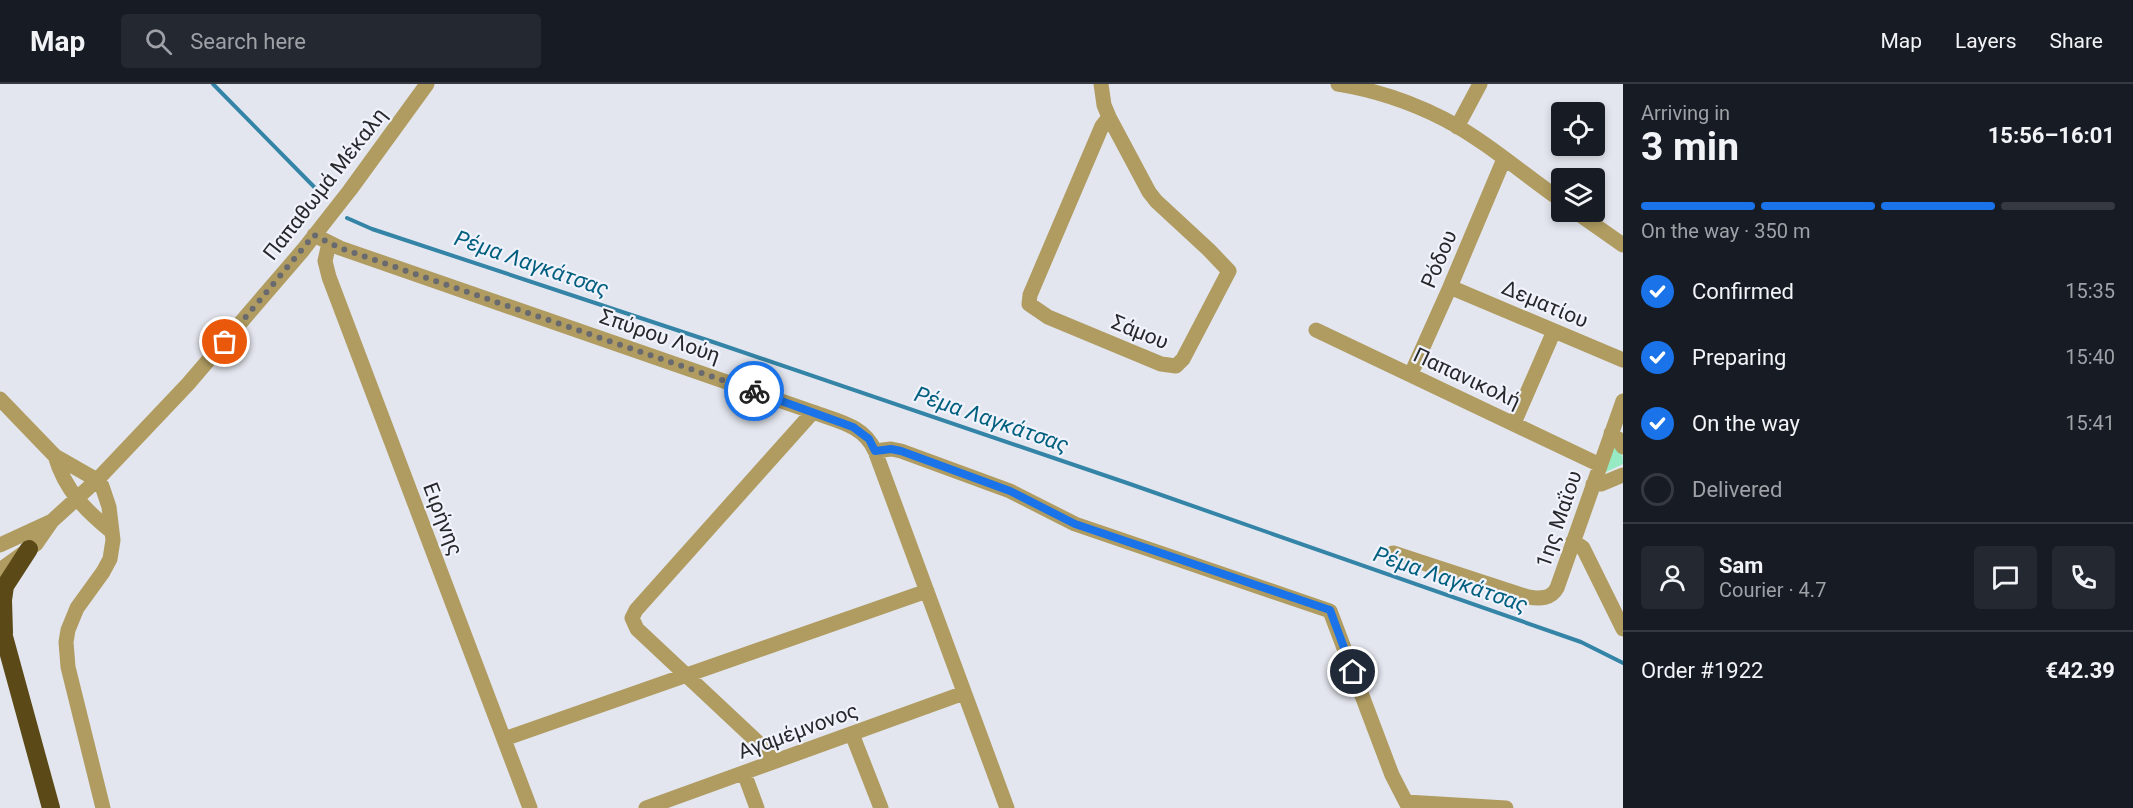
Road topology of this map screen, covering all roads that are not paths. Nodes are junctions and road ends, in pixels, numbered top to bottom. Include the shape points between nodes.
1 (427, 84) edge
2 (1101, 84) edge
3 (1338, 84) edge
4 (1480, 84) edge
5 (1109, 117) junction
6 (1458, 127) junction
7 (1504, 159) junction
8 (1551, 193) edge
9 (1590, 222) edge
10 (314, 235) junction
11 (329, 243) junction
12 (1623, 245) edge
13 (1450, 287) junction
14 (1316, 330) dead end
15 (1554, 331) junction
16 (1623, 360) edge
17 (1411, 374) junction
18 (0, 399) edge
19 (1623, 401) edge
20 (813, 412) junction
21 (1514, 423) junction
22 (1611, 433) junction
23 (1623, 447) edge
24 (875, 451) junction
25 (55, 456) junction
26 (1600, 465) junction
27 (1623, 475) edge
28 (97, 480) junction
29 (1593, 484) junction
30 (77, 499) junction
31 (52, 521) junction
32 (112, 532) junction
33 (1573, 541) junction
34 (0, 545) edge
35 (29, 549) junction
36 (1393, 553) dead end
37 (0, 570) edge
38 (927, 591) junction
39 (1623, 629) edge
40 (2, 630) edge
41 (687, 675) junction
42 (964, 693) junction
43 (852, 734) junction
44 (504, 739) junction
45 (773, 762) junction
46 (744, 773) junction
47 (1407, 805) edge
48 (51, 808) edge
49 (103, 808) edge
50 (530, 808) edge
51 (646, 808) edge
52 (758, 808) edge
53 (881, 808) edge
54 (1007, 808) edge
55 (1506, 808) edge

1 - 10 street, Παπαθωμά Μέκαλη
2 - 5 street, Σάμου
3 - 6 street via 1399,99
4 - 6 street
5 - 5 street, Σάμου via 1029,304 1048,317 1161,364 1176,366 1229,271 1156,201
6 - 7 street
7 - 8 street
7 - 13 street, Ρόδου
9 - 12 street
10 - 11 street, Σπύρου Λούη
10 - 28 street, Παπαθωμά Μέκαλη via 188,384
11 - 20 street, Σπύρου Λούη
11 - 44 street, Ειρήνης via 325,261 329,277
13 - 15 street, Δεματίου
13 - 17 street, Ρόδου
14 - 17 street, Παπανικολή
15 - 16 street, Δεματίου
15 - 21 street
17 - 21 street, Παπανικολή
18 - 25 street
19 - 22 street, 1ης Μαΐου
20 - 24 street, Σπύρου Λούη via 858,429
20 - 41 street via 634,612 637,629
21 - 26 street, Παπανικολή
22 - 23 street
22 - 26 street, 1ης Μαΐου
24 - 38 street, Σπύρου Λούη
24 - 47 street via 901,451 1010,491 1075,524 1330,610
25 - 28 street
25 - 30 street via 63,479
26 - 29 street, 1ης Μαΐου
27 - 29 street
28 - 30 street, Παπαθωμά Μέκαλη
28 - 32 street via 106,496
29 - 33 street, 1ης Μαΐου
30 - 31 street, Παπαθωμά Μέκαλη
30 - 32 street
31 - 34 street
31 - 35 street
32 - 49 street via 110,559 77,608 66,642 68,667
33 - 36 street, 1ης Μαΐου via 1555,591 1537,598
33 - 39 street via 1583,548
35 - 37 street
35 - 40 highway via 5,586
38 - 41 street
38 - 42 street, Σπύρου Λούη
40 - 48 highway
41 - 44 street
41 - 45 street via 765,749
42 - 43 street, Αγαμέμνονoς
42 - 54 street, Σπύρου Λούη
43 - 45 street, Αγαμέμνονoς
43 - 53 street
44 - 50 street, Ειρήνης
45 - 46 street, Αγαμέμνονoς
46 - 51 street, Αγαμέμνονoς
46 - 52 street
47 - 55 street

